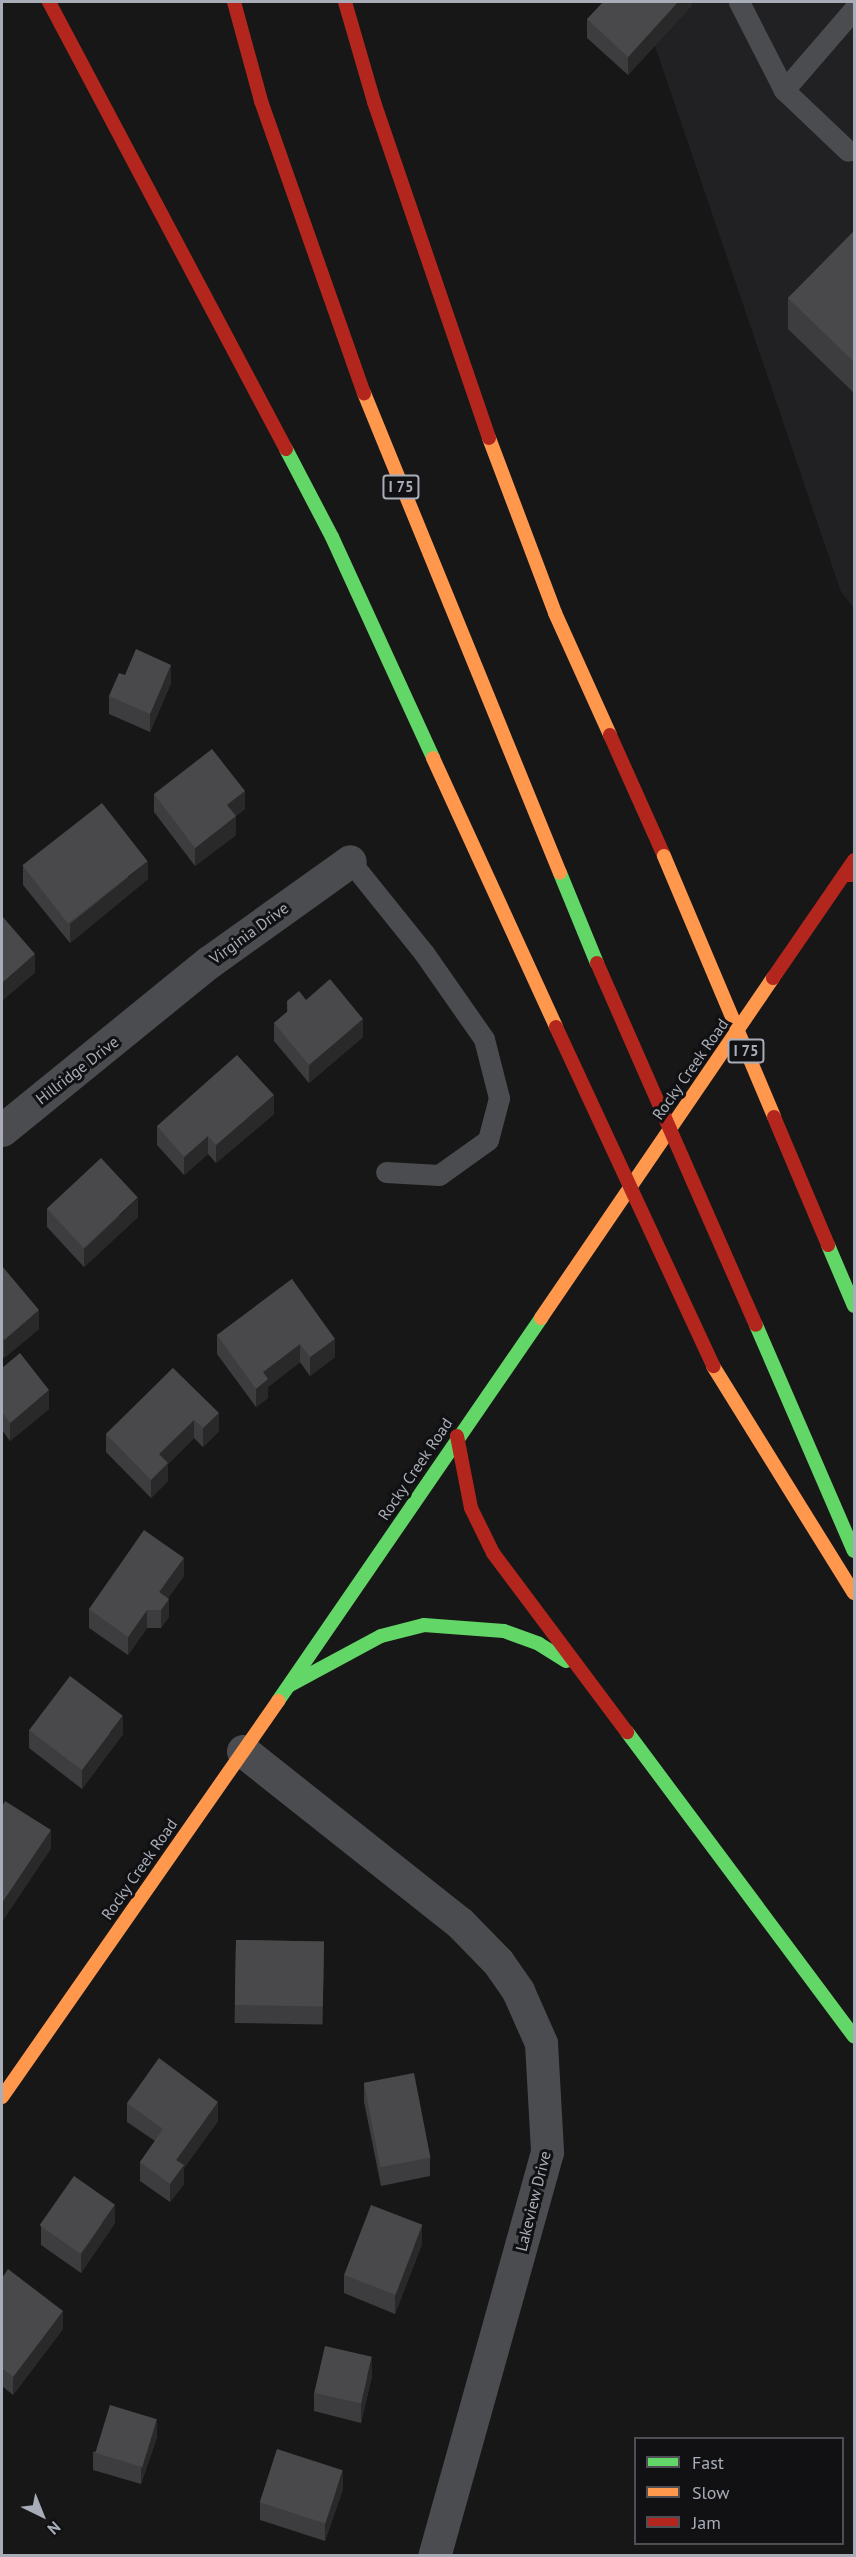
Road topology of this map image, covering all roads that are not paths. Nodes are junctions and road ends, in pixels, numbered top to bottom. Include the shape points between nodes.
1 (49, 2) edge
2 (234, 2) edge
3 (345, 2) edge
4 (739, 2) edge
5 (855, 9) edge
6 (784, 90) junction
7 (848, 151) dead end
8 (855, 860) edge
9 (350, 861) joint
10 (849, 875) edge
11 (152, 1009) joint
12 (2, 1130) edge
13 (386, 1172) dead end
14 (855, 1306) edge
15 (457, 1436) junction
16 (855, 1551) edge
17 (855, 1593) edge
18 (577, 1669) junction
19 (290, 1684) junction
20 (243, 1751) junction
21 (855, 2037) edge
22 (2, 2097) edge
23 (434, 2556) edge

1 - 17 main road, bridge via 332,537 712,1366
2 - 16 main road, I 75, bridge via 261,101 376,427 597,963
3 - 14 main road, I 75, bridge via 506,488 555,613 664,856
4 - 6 lane
5 - 6 lane
6 - 7 lane
8 - 10 main road, Rocky Creek Road
9 - 11 street, Virginia Drive via 209,962
9 - 13 lane via 424,953 484,1039 498,1098 488,1140 439,1175
10 - 15 main road, Rocky Creek Road
11 - 12 street, Hillridge Drive
15 - 18 main road via 471,1508 493,1553
15 - 19 main road, Rocky Creek Road
18 - 19 main road via 539,1644 504,1631 424,1625 381,1636
18 - 21 main road
19 - 20 main road, Rocky Creek Road
20 - 22 main road, Rocky Creek Road
20 - 23 street, Lakeview Drive via 460,1923 498,1962 518,1991 541,2043 547,2152

